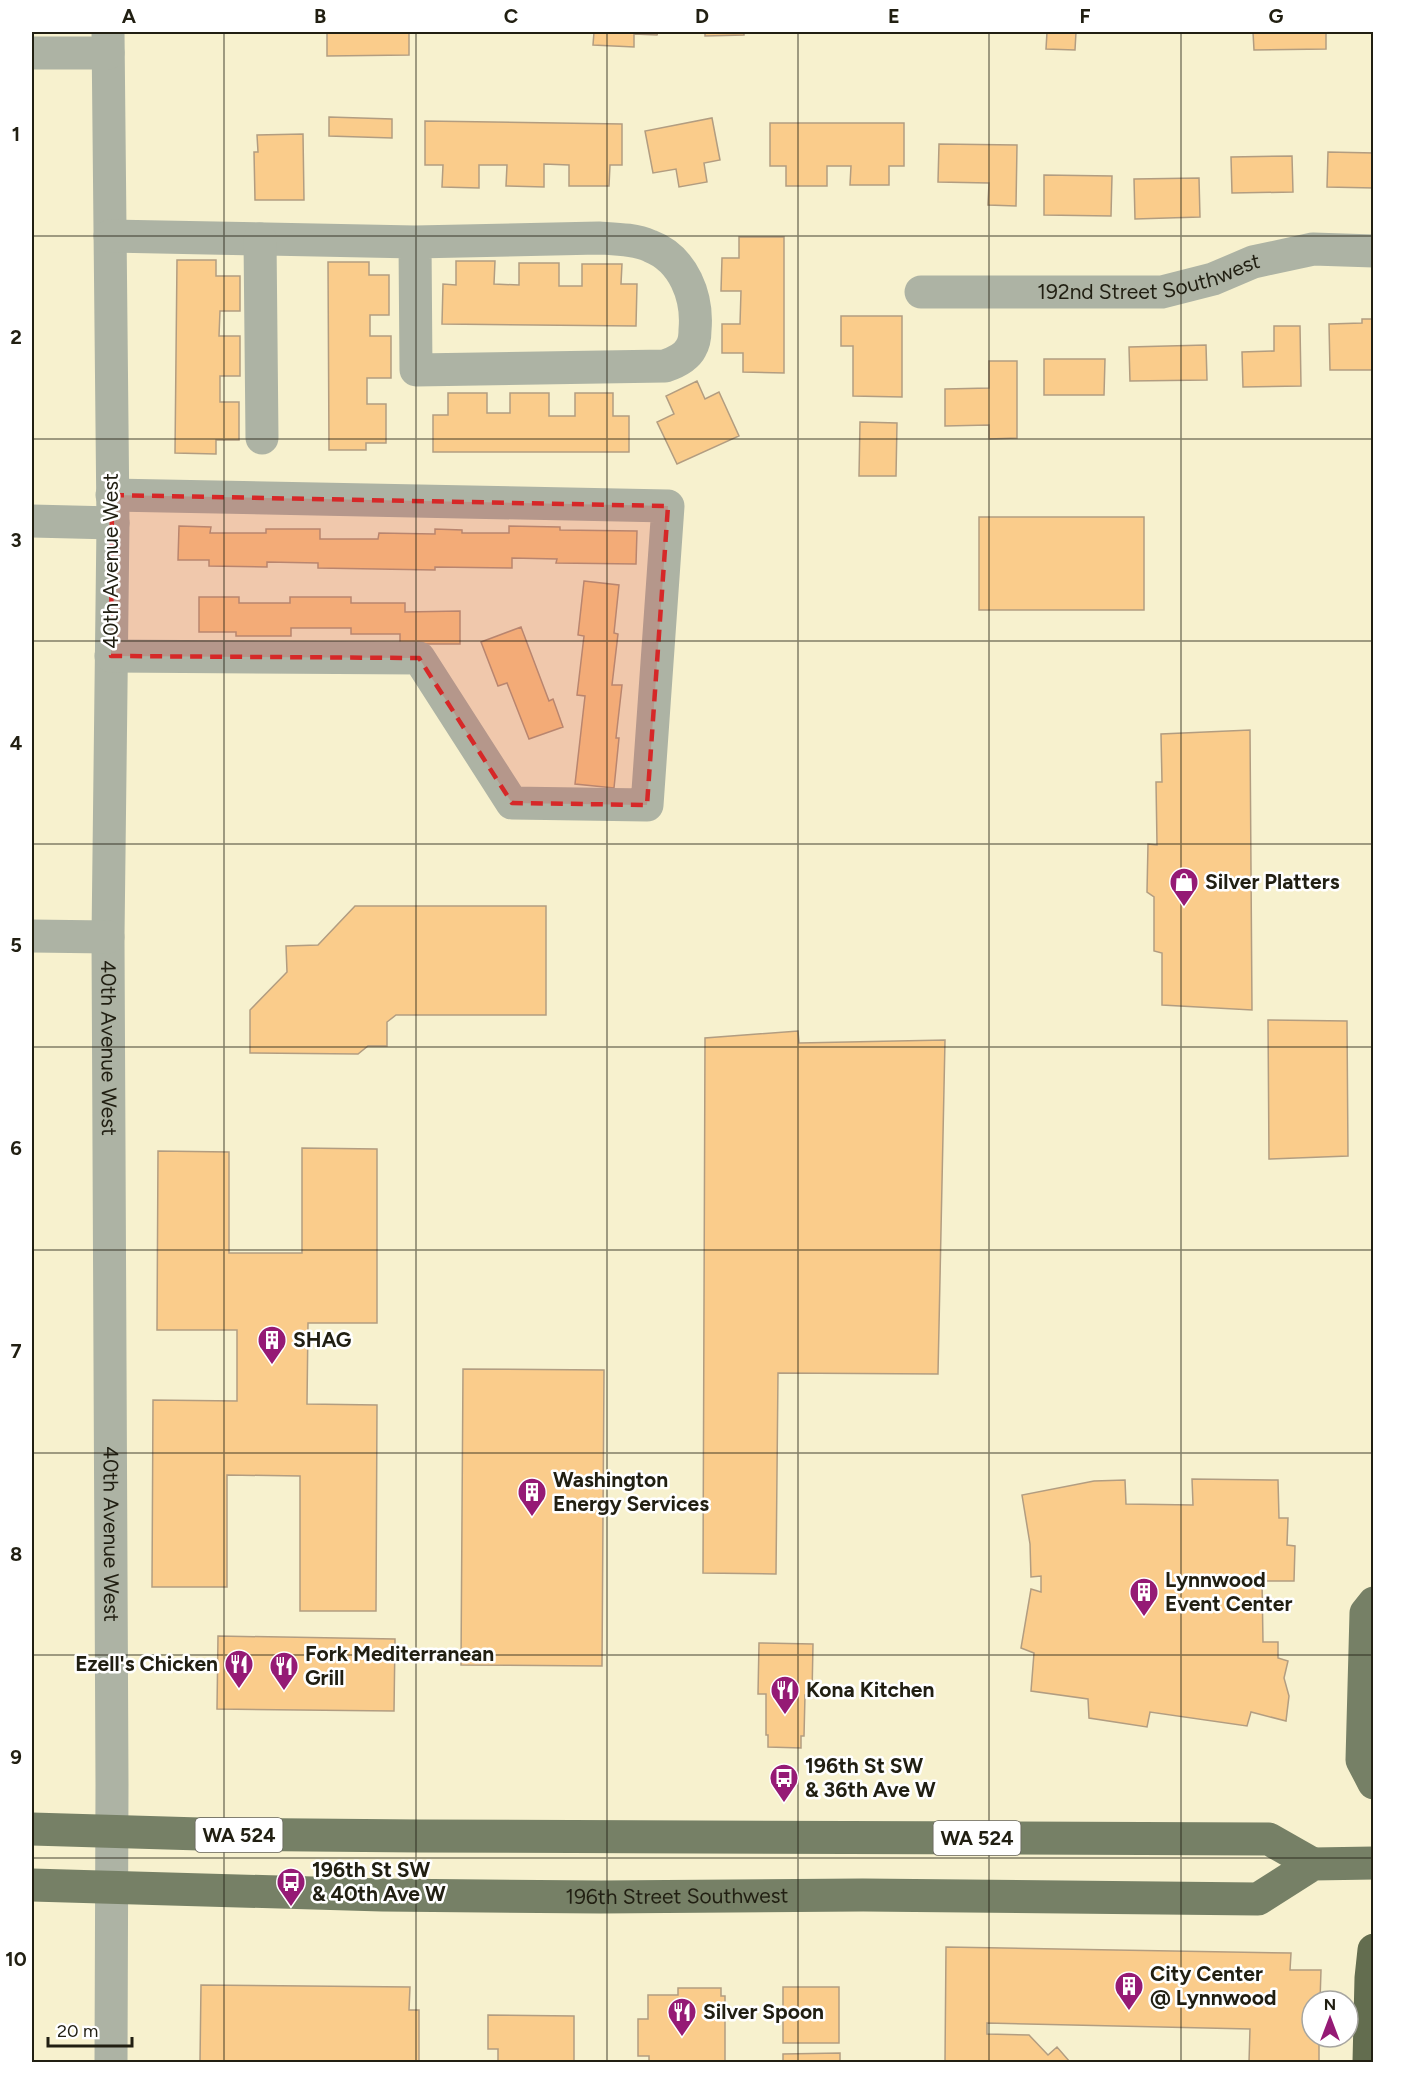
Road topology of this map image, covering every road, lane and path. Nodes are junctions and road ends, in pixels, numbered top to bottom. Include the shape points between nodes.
1 (108, 42) edge
2 (32, 53) edge
3 (110, 236) junction
4 (260, 239) junction
5 (415, 242) junction
6 (1374, 251) edge
7 (921, 292) dead end
8 (262, 438) dead end
9 (112, 509) junction
10 (32, 521) edge
11 (111, 656) junction
12 (32, 936) edge
13 (108, 937) junction
14 (1374, 1603) edge
15 (1374, 1783) edge
16 (32, 1829) edge
17 (112, 1832) junction
18 (1312, 1863) junction
19 (1374, 1863) edge
20 (32, 1885) edge
21 (112, 1888) junction
22 (1374, 1950) edge
23 (111, 2062) edge
24 (1369, 2062) edge

1 - 2 street
1 - 3 street, 40th Avenue West
3 - 4 street
3 - 9 street, 40th Avenue West
4 - 5 street
4 - 8 street
5 - 5 street via 599,238 650,246 669,258 694,295 692,347 665,366 416,370
6 - 7 street, 192nd Street Southwest via 1313,249 1253,262 1213,279 1162,292
9 - 10 street
9 - 11 street, 40th Avenue West
9 - 11 street via 668,506 647,805 512,803 419,658
11 - 13 street, 40th Avenue West
12 - 13 street
13 - 17 street, 40th Avenue West
14 - 15 main road via 1366,1613 1362,1760
16 - 17 main road, WA 524
17 - 18 main road, WA 524 via 1269,1839
17 - 21 street, 40th Avenue West
18 - 19 main road, WA 524
18 - 21 main road, 196th Street Southwest via 1258,1899 382,1895
20 - 21 main road, 196th Street Southwest
21 - 23 street, 40th Avenue West
22 - 24 highway

